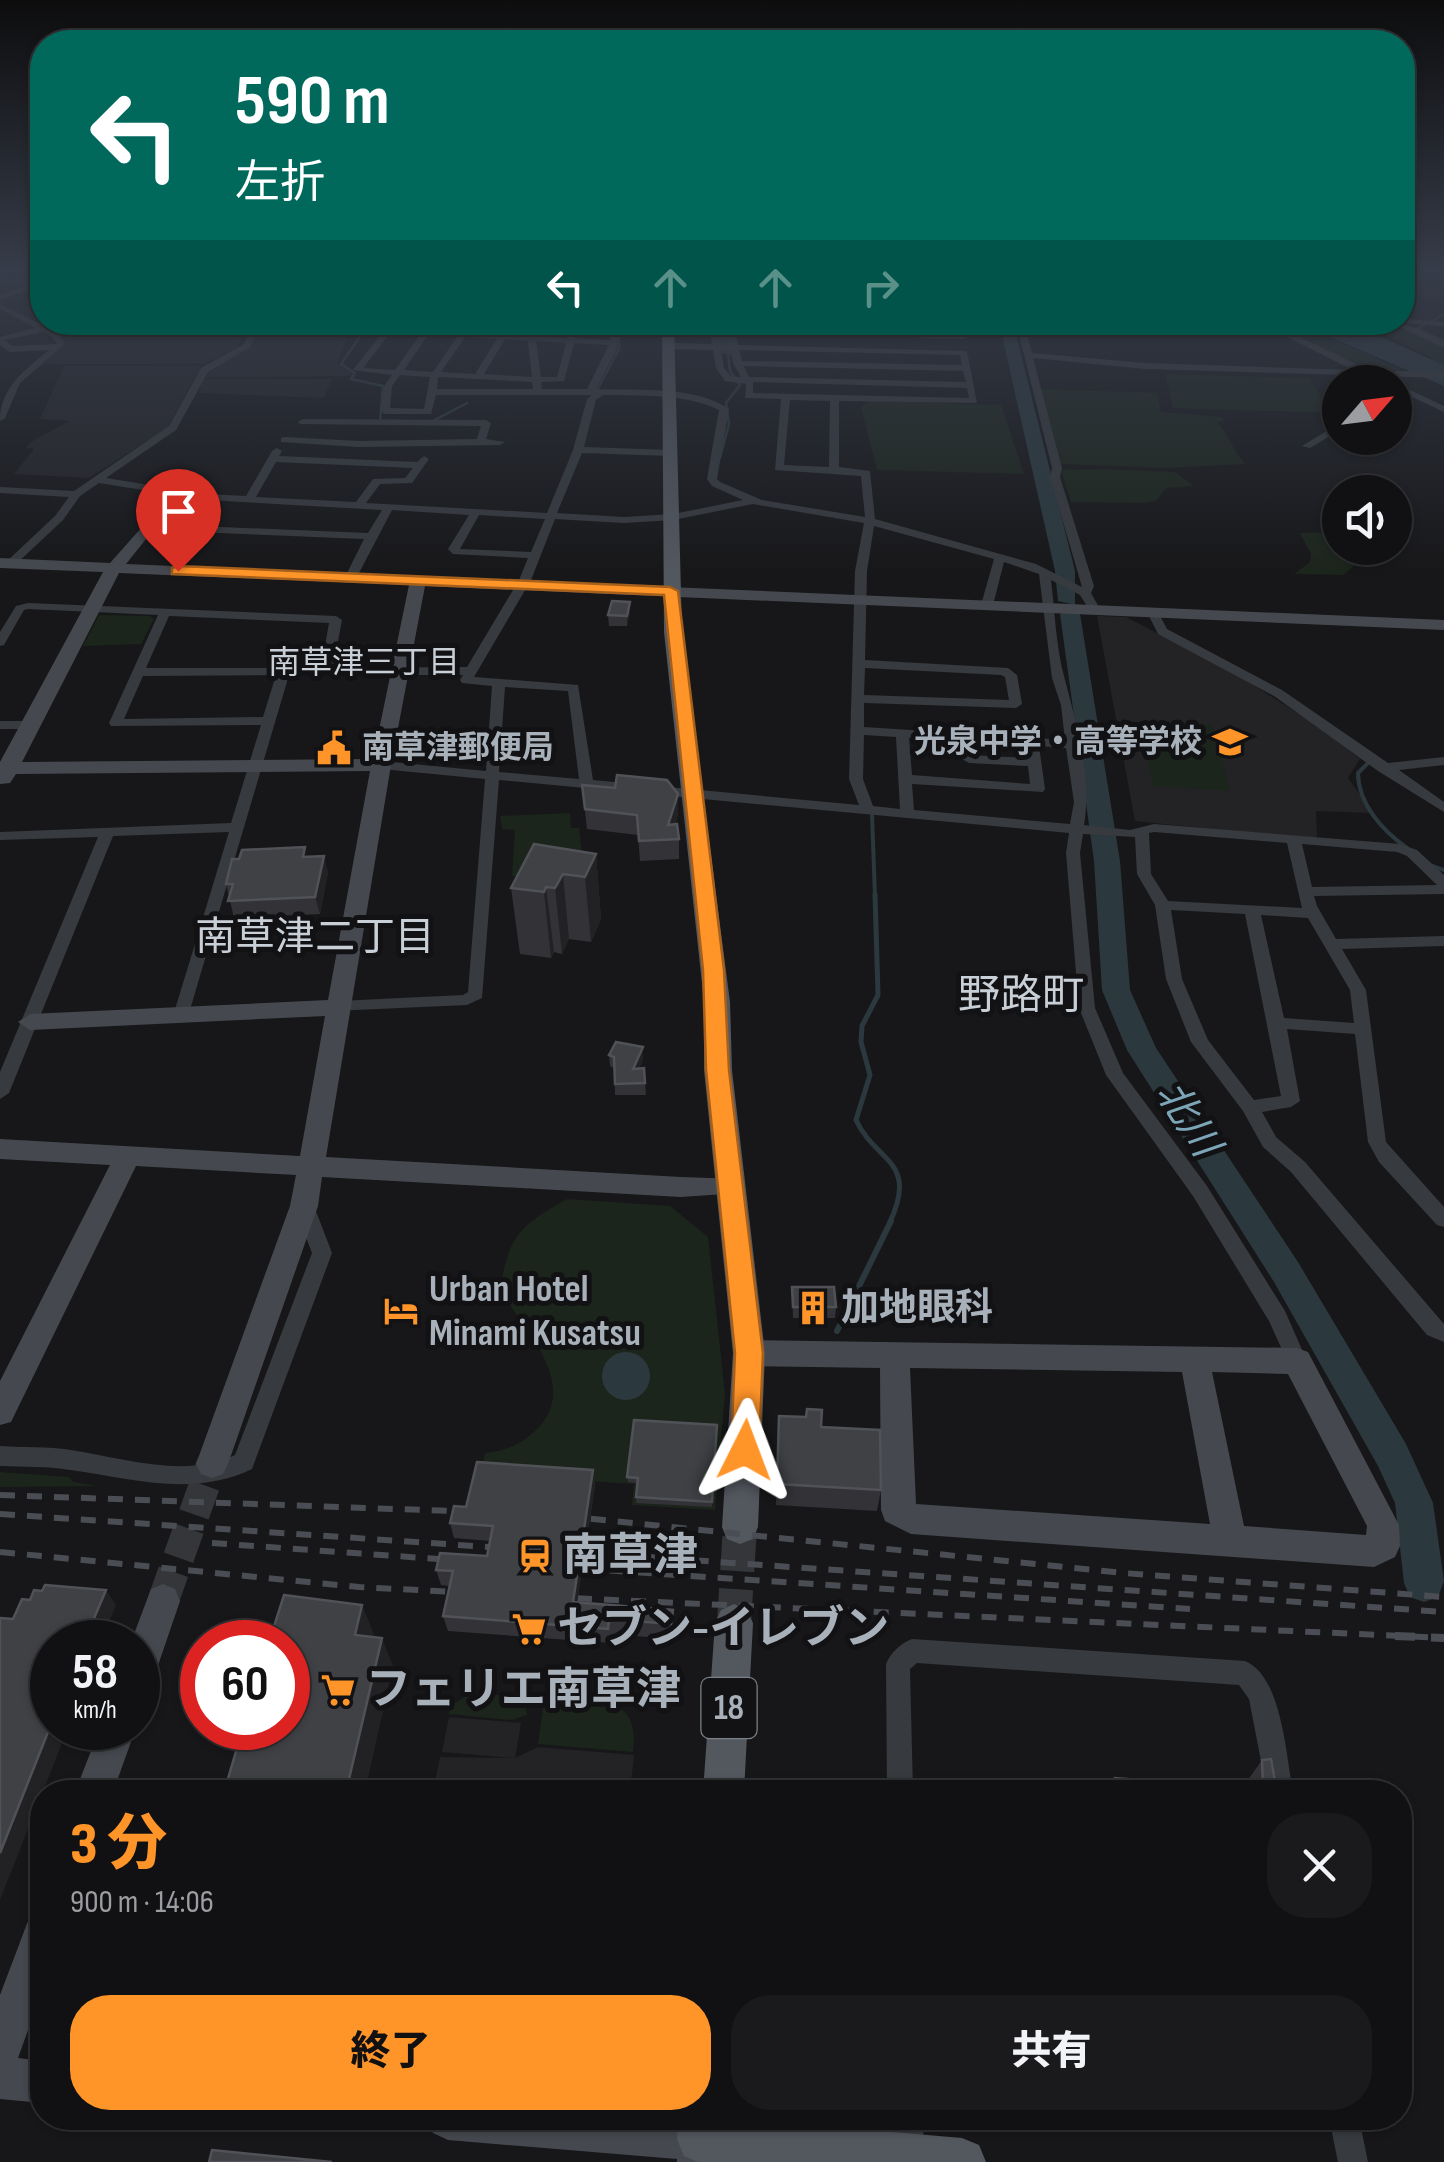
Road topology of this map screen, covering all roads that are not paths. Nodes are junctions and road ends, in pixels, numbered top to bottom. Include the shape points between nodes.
1 (27, 373) edge
2 (202, 373) edge
3 (384, 373) edge
4 (436, 373) edge
5 (479, 373) edge
6 (535, 373) edge
7 (562, 373) edge
8 (602, 373) edge
9 (671, 373) edge
10 (722, 373) edge
11 (742, 373) edge
12 (875, 373) edge
13 (968, 373) edge
14 (1032, 373) edge
15 (395, 374) junction
16 (1412, 374) edge
17 (1444, 375) edge
18 (434, 376) junction
19 (476, 378) junction
20 (536, 380) junction
21 (746, 380) junction
22 (874, 382) junction
23 (970, 385) junction
24 (432, 392) junction
25 (538, 393) junction
26 (595, 394) junction
27 (1412, 394) edge
28 (672, 396) junction
29 (786, 397) junction
30 (835, 398) junction
31 (877, 400) junction
32 (466, 403) dead end
33 (1444, 409) edge
34 (0, 418) edge
35 (1322, 437) edge
36 (284, 440) junction
37 (434, 442) junction
38 (480, 442) junction
39 (500, 442) dead end
40 (1306, 446) dead end
41 (578, 450) junction
42 (671, 453) junction
43 (272, 459) junction
44 (420, 465) junction
45 (834, 470) junction
46 (95, 479) junction
47 (0, 490) edge
48 (76, 494) junction
49 (176, 494) junction
50 (250, 499) junction
51 (752, 501) junction
52 (358, 506) junction
53 (388, 507) junction
54 (475, 513) junction
55 (552, 517) junction
56 (673, 517) junction
57 (869, 521) junction
58 (147, 527) junction
59 (372, 536) junction
60 (536, 555) junction
61 (1000, 557) junction
62 (5, 563) edge
63 (112, 568) junction
64 (1047, 572) junction
65 (352, 573) dead end
66 (418, 580) junction
67 (522, 585) junction
68 (670, 591) junction
69 (863, 599) junction
70 (1086, 601) junction
71 (987, 605) junction
72 (92, 608) junction
73 (1054, 608) junction
74 (165, 612) junction
75 (1153, 612) junction
76 (1444, 625) edge
77 (0, 642) edge
78 (861, 664) junction
79 (400, 668) junction
80 (327, 669) junction
81 (284, 670) junction
82 (471, 671) junction
83 (138, 672) junction
84 (499, 684) junction
85 (858, 699) junction
86 (267, 722) junction
87 (0, 725) edge
88 (30, 725) junction
89 (858, 731) junction
90 (902, 734) junction
91 (1032, 741) junction
92 (1073, 744) junction
93 (968, 759) dead end
94 (1444, 760) edge
95 (1034, 762) junction
96 (255, 765) junction
97 (381, 765) junction
98 (1383, 768) junction
99 (3, 774) edge
100 (494, 774) junction
101 (904, 780) junction
102 (586, 783) junction
103 (1022, 788) junction
104 (692, 792) junction
105 (867, 808) junction
106 (1444, 808) edge
107 (907, 812) junction
108 (1028, 824) junction
109 (237, 827) junction
110 (1078, 829) junction
111 (107, 832) junction
112 (1136, 832) junction
113 (0, 836) edge
114 (1294, 840) junction
115 (1444, 886) edge
116 (1306, 892) junction
117 (1164, 905) junction
118 (1252, 910) junction
119 (1312, 913) junction
120 (1444, 942) edge
121 (1330, 944) junction
122 (339, 1007) junction
123 (181, 1016) junction
124 (30, 1022) junction
125 (1278, 1022) junction
126 (1364, 1029) junction
127 (0, 1092) edge
128 (1250, 1107) junction
129 (0, 1149) edge
130 (127, 1157) junction
131 (312, 1167) junction
132 (730, 1186) junction
133 (304, 1206) junction
134 (1443, 1217) edge
135 (1444, 1333) edge
136 (749, 1353) junction
137 (895, 1356) junction
138 (1194, 1359) junction
139 (1298, 1361) junction
140 (0, 1412) edge
141 (0, 1456) edge
142 (212, 1464) tunnel mouth
143 (740, 1527) tunnel mouth
144 (1230, 1540) junction
145 (164, 1601) tunnel mouth
146 (157, 1620) edge
147 (734, 1624) tunnel mouth
148 (110, 1750) edge
149 (98, 1780) edge
150 (724, 1780) edge
151 (900, 1780) edge
152 (1278, 1780) edge
153 (30, 1968) edge
154 (0, 2052) edge
155 (0, 2078) edge
156 (30, 2081) edge
157 (586, 2130) edge
158 (1346, 2130) edge
159 (908, 2137) edge
160 (701, 2140) edge
161 (962, 2162) edge
162 (1353, 2162) edge

1 - 34 street via 16,382
2 - 46 street via 173,428
3 - 15 street
4 - 18 street
5 - 19 street
6 - 20 street
7 - 20 street via 561,379
8 - 26 street
9 - 28 main road
10 - 21 street
11 - 21 street
12 - 22 street
13 - 23 street
14 - 70 street via 1088,586
15 - 18 street
15 - 24 street via 386,410 428,412
16 - 17 street
18 - 19 street
18 - 24 street
19 - 20 street
20 - 25 street
21 - 22 street
21 - 29 street via 748,396
22 - 23 street
22 - 31 street
23 - 31 street via 974,402
24 - 25 street
25 - 26 street
26 - 28 street
26 - 32 street
26 - 41 street
27 - 33 street
28 - 42 main road
28 - 51 street via 722,406 712,479
29 - 30 street
29 - 45 street via 779,468
30 - 31 street
30 - 45 street
35 - 40 street
36 - 37 street
36 - 38 street via 306,418 486,424
36 - 43 street
37 - 38 street
37 - 44 street
38 - 39 street
41 - 42 street
41 - 55 street
42 - 56 main road
43 - 44 street
43 - 50 street
44 - 52 street via 408,481 377,481
45 - 57 street via 866,473
46 - 48 street
46 - 49 street
47 - 48 street
48 - 62 street via 60,518
49 - 50 street
49 - 58 street
50 - 52 street
51 - 56 street
51 - 57 street
52 - 53 street
53 - 54 street
53 - 59 street
54 - 55 street
54 - 60 street via 457,552
55 - 56 street
55 - 60 street
56 - 68 main road
57 - 61 street
57 - 69 street
58 - 59 street
58 - 63 street
59 - 65 street
60 - 67 street
61 - 64 street
61 - 71 street
62 - 63 street
63 - 66 street
63 - 72 street
64 - 70 street
64 - 73 street
66 - 67 street
66 - 79 street
67 - 68 street
67 - 82 street
68 - 69 street
68 - 104 main road
69 - 71 street
69 - 78 street
70 - 73 street
70 - 75 street
71 - 73 street
72 - 74 street
72 - 77 street via 20,608
72 - 88 street
73 - 92 street via 1058,678
74 - 80 street via 336,620
74 - 83 street
75 - 76 street
75 - 98 street via 1162,631 1278,694
78 - 85 street
78 - 85 street via 1004,672 1011,675 1016,704
79 - 80 street
79 - 82 street
79 - 97 street
80 - 81 street
81 - 83 street
81 - 86 street
82 - 84 street via 468,682
83 - 86 street via 116,723
84 - 100 street
84 - 102 street via 574,688
85 - 89 street
86 - 96 street
87 - 88 street
88 - 99 street
89 - 90 street
89 - 105 street via 856,779
90 - 91 street
90 - 101 street
91 - 92 street
91 - 95 street
92 - 110 street
93 - 95 street
94 - 98 street
95 - 103 street via 1038,788
96 - 97 street
96 - 99 street
96 - 109 street
97 - 100 street
97 - 122 street
98 - 106 street
100 - 102 street
100 - 122 street via 476,994 467,1000
101 - 103 street
101 - 107 street
102 - 104 street
103 - 108 street
104 - 105 street
104 - 132 main road
105 - 107 street
107 - 108 street
108 - 110 street
109 - 111 street
109 - 123 street
110 - 112 street
110 - 139 street via 1073,853 1087,1008 1115,1076 1200,1191
111 - 113 street
111 - 124 street
112 - 114 street
112 - 117 street via 1144,874
114 - 115 street via 1400,848
114 - 116 street
115 - 116 street
116 - 119 street
117 - 118 street
117 - 128 street via 1174,979 1186,1012 1223,1076
118 - 119 street
118 - 125 street
119 - 121 street
120 - 121 street
121 - 126 street via 1358,990
122 - 123 street
122 - 131 street
123 - 124 street
124 - 127 street
125 - 126 street
125 - 128 street via 1291,1100
126 - 134 street via 1377,1142
128 - 135 street via 1270,1142
129 - 130 street
130 - 131 street
130 - 140 street
131 - 132 street
131 - 133 street
132 - 136 main road
133 - 141 street via 322,1253 244,1462 228,1474 124,1472 76,1460
133 - 142 street
136 - 137 street
136 - 143 main road
137 - 138 street
137 - 144 street via 901,1514
138 - 139 street
138 - 144 street
139 - 144 street via 1383,1525 1383,1546 1374,1551
145 - 146 street
147 - 150 main road, 18
148 - 149 street
151 - 152 street via 898,1664 912,1651 1245,1673 1261,1693
153 - 154 street
155 - 156 street
157 - 160 street
158 - 162 street
159 - 160 main road
159 - 161 main road

